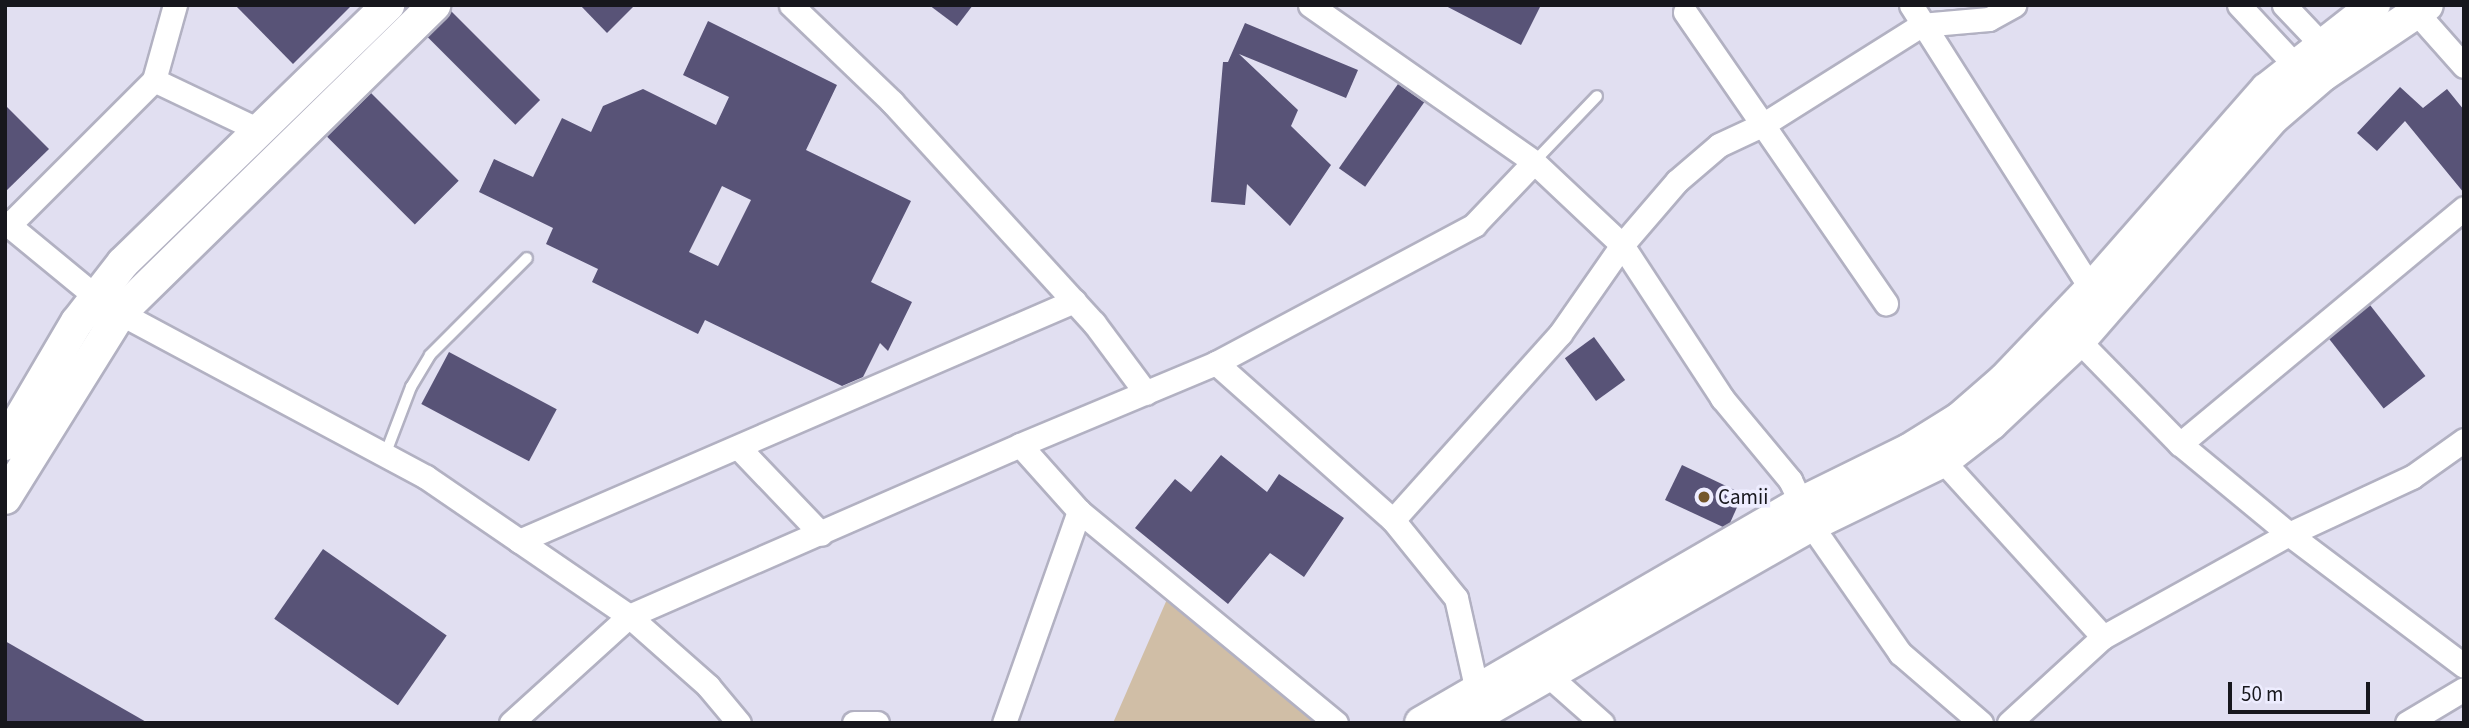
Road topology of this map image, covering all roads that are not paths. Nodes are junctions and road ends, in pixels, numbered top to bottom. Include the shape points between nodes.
1 (175, 5) edge
2 (388, 5) edge
3 (434, 5) edge
4 (791, 5) edge
5 (1310, 5) edge
6 (2014, 5) edge
7 (2238, 5) edge
8 (2284, 5) edge
9 (2374, 5) edge
10 (2421, 8) edge
11 (1685, 12) dead end
12 (1916, 15) edge
13 (2321, 44) junction
14 (2295, 65) junction
15 (2464, 66) edge
16 (154, 80) junction
17 (1597, 96) dead end
18 (1765, 124) junction
19 (259, 130) junction
20 (1534, 162) junction
21 (2464, 208) edge
22 (7, 223) edge
23 (1622, 245) junction
24 (527, 258) dead end
25 (2091, 289) junction
26 (1074, 301) junction
27 (1886, 303) dead end
28 (108, 304) junction
29 (2079, 341) junction
30 (1216, 363) junction
31 (1146, 393) junction
32 (2464, 440) edge
33 (5, 443) edge
34 (2180, 444) junction
35 (1020, 445) junction
36 (738, 447) junction
37 (385, 455) junction
38 (1943, 461) junction
39 (5, 498) edge
40 (1079, 511) junction
41 (1806, 514) junction
42 (1393, 520) junction
43 (821, 534) junction
44 (2288, 534) junction
45 (519, 541) junction
46 (629, 616) junction
47 (2103, 637) junction
48 (2464, 666) edge
49 (1549, 676) junction
50 (2464, 689) edge
51 (1477, 691) junction
52 (511, 723) edge
53 (739, 723) edge
54 (854, 723) edge
55 (877, 723) edge
56 (1004, 723) edge
57 (1336, 723) edge
58 (1422, 723) edge
59 (1464, 723) edge
60 (1602, 723) edge
61 (1981, 723) edge
62 (2009, 723) edge
63 (2407, 723) edge

1 - 16 street
2 - 19 street
3 - 28 street
4 - 26 street via 892,102
5 - 20 street
6 - 12 street via 1989,19
7 - 14 street
8 - 13 street
9 - 13 street
10 - 15 street
10 - 29 street via 2323,75 2274,117
11 - 18 street
12 - 18 street
12 - 25 street
13 - 14 street
14 - 25 street via 2223,136
16 - 19 street
16 - 22 street
17 - 20 lane
18 - 23 street via 1719,145 1677,181
18 - 27 street
19 - 28 street
20 - 23 street
20 - 30 street via 1474,225
21 - 34 street
22 - 28 street
23 - 41 street via 1722,398 1790,480
23 - 42 street via 1559,334
24 - 37 lane via 430,355 411,387
25 - 41 street via 2004,380 1959,419
26 - 31 street
26 - 36 street
28 - 33 street
28 - 37 street
28 - 39 street
29 - 34 street
29 - 38 street via 2010,408
30 - 31 street
30 - 42 street
31 - 35 street
32 - 44 street via 2412,477
34 - 44 street
35 - 40 street
35 - 43 street
36 - 43 street
36 - 45 street
37 - 45 street via 426,477
38 - 41 street
38 - 47 street
40 - 56 street
40 - 57 street
41 - 49 street
41 - 51 street
41 - 61 street via 1900,653
42 - 51 street via 1456,598
43 - 46 street
44 - 47 street
44 - 48 street
45 - 46 street
46 - 52 street
46 - 53 street via 708,686
47 - 62 street
49 - 59 street
49 - 60 street
50 - 63 street
51 - 58 street
54 - 55 street

